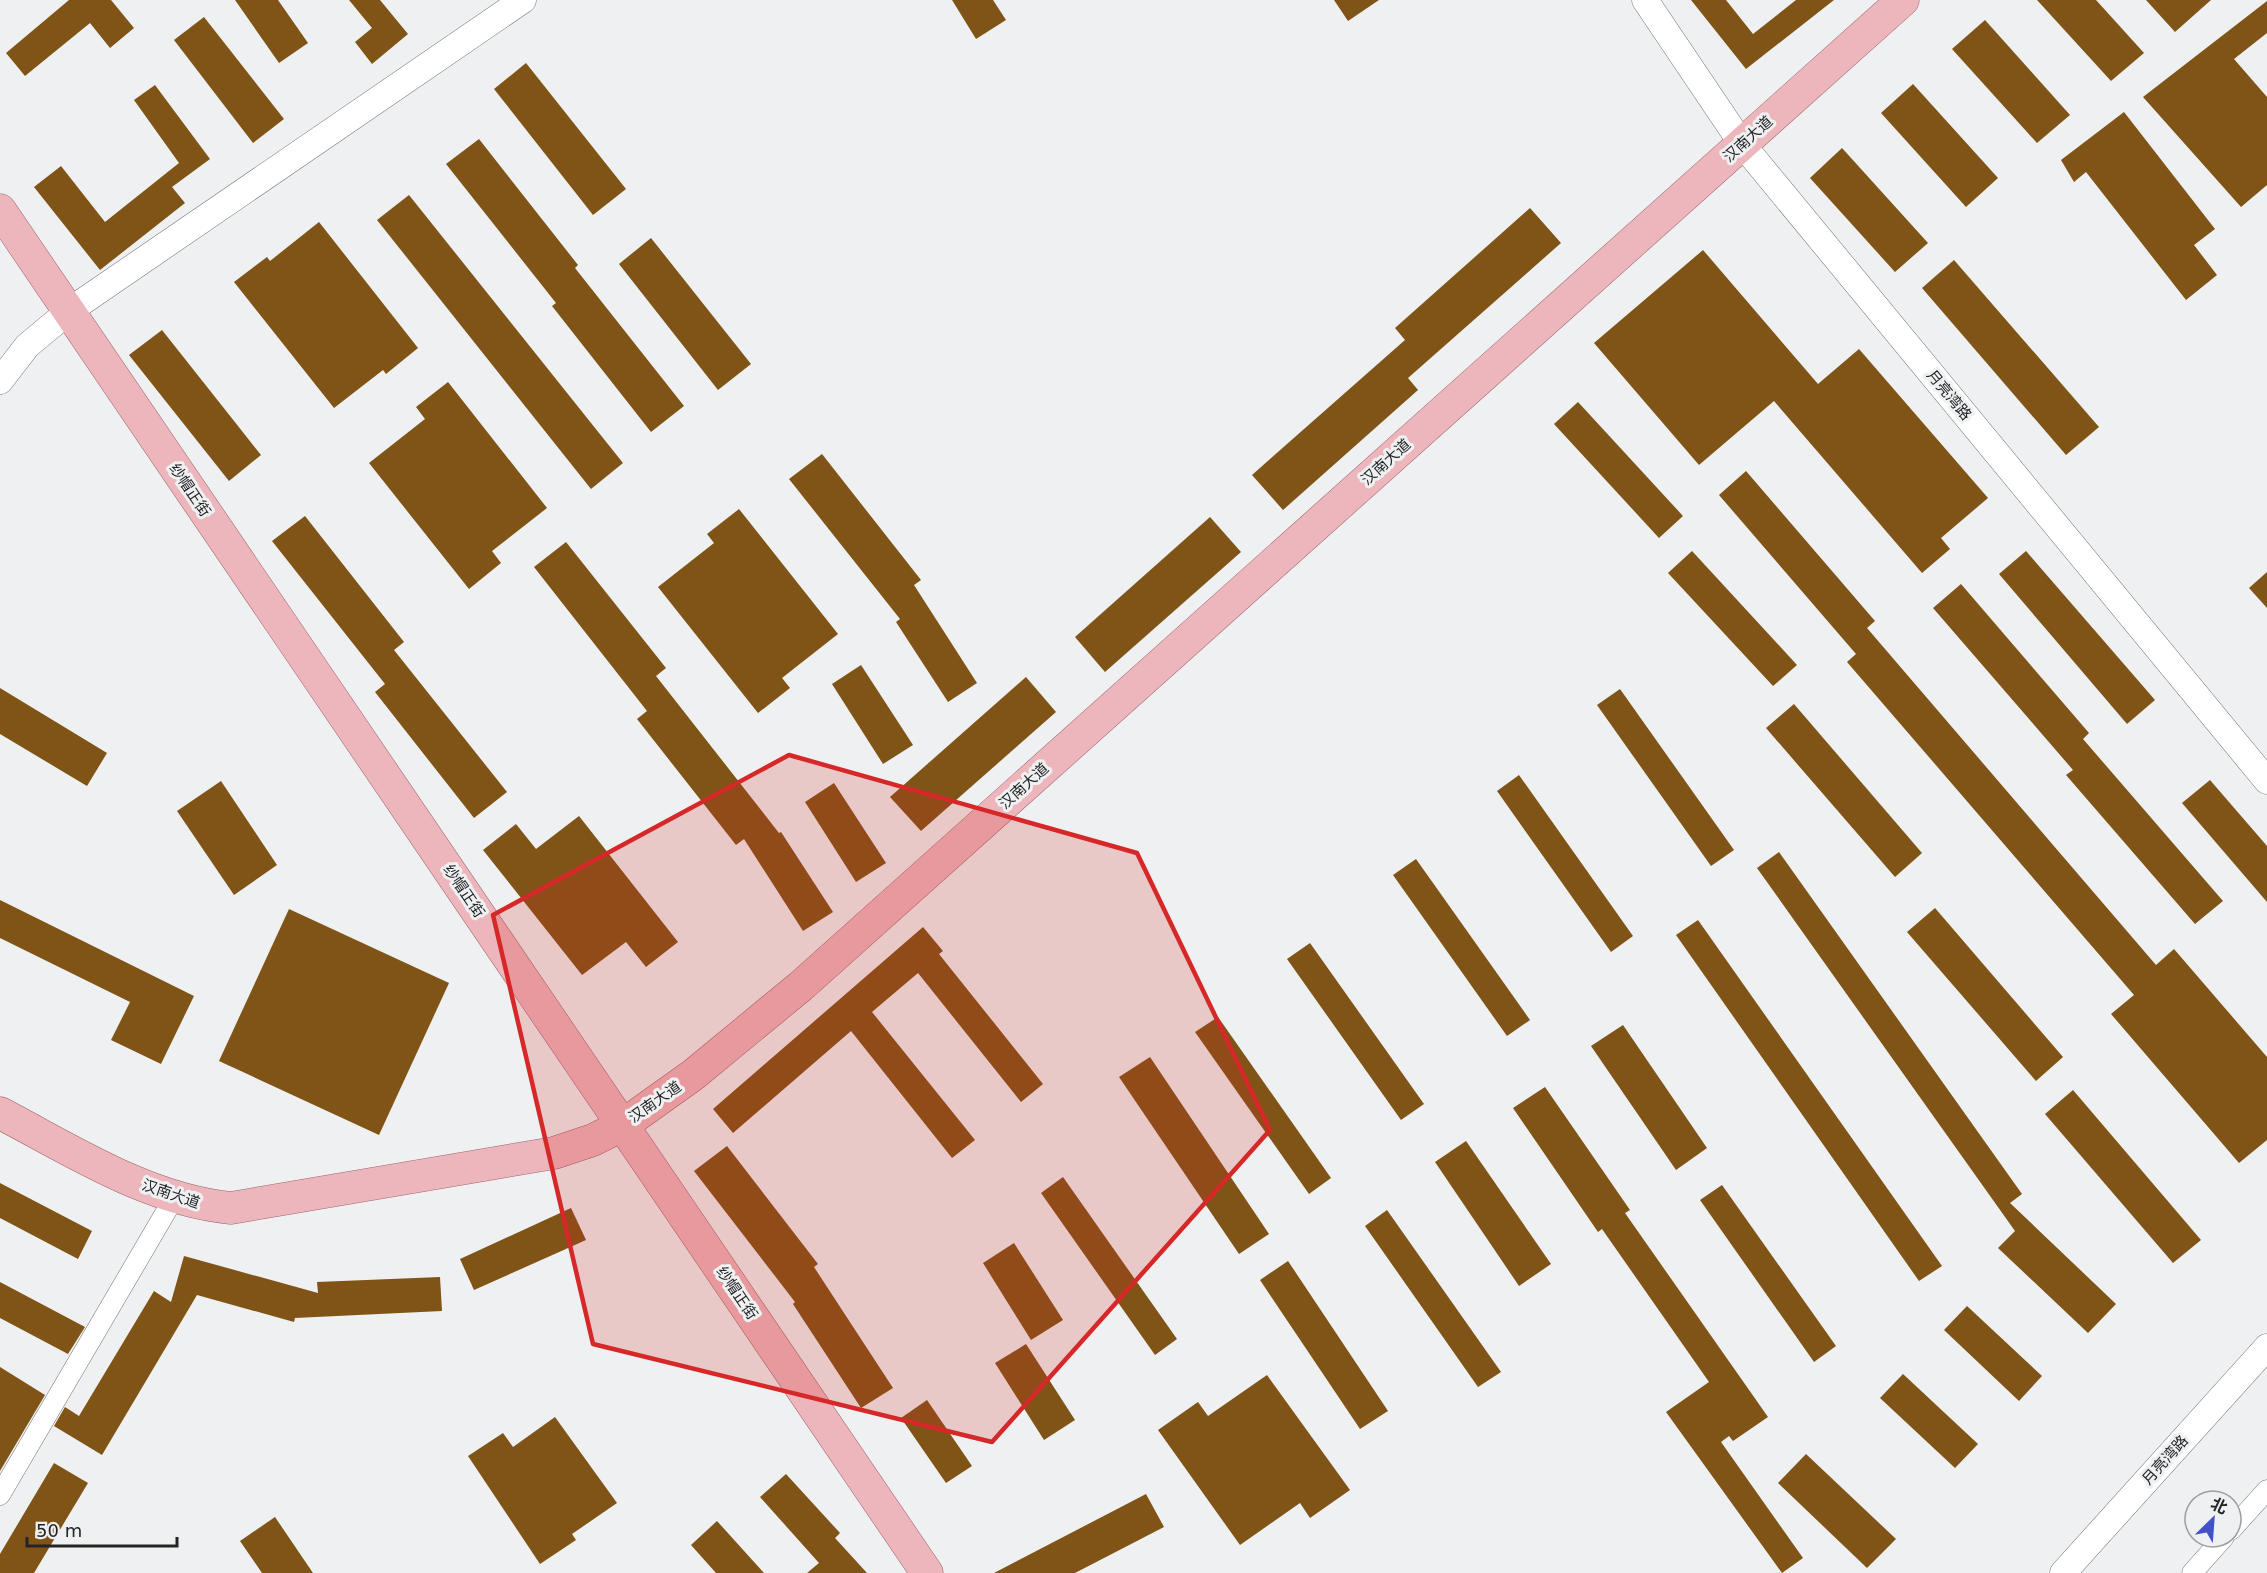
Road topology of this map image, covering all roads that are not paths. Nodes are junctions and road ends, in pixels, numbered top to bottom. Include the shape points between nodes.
1 (523, 0) edge
2 (1645, 0) edge
3 (1903, 0) edge
4 (1742, 144) junction
5 (0, 210) edge
6 (0, 244) edge
7 (62, 318) junction
8 (0, 381) edge
9 (2267, 781) edge
10 (0, 1113) edge
11 (614, 1129) junction
12 (174, 1198) junction
13 (2267, 1347) edge
14 (2267, 1490) edge
15 (0, 1495) edge
16 (2243, 1517) edge
17 (2213, 1549) edge
18 (904, 1573) edge
19 (927, 1573) edge
20 (2064, 1573) edge
21 (2192, 1573) edge

1 - 7 street
2 - 4 street, 月亮湾路
3 - 4 main road, 汉南大道
4 - 9 street, 月亮湾路
4 - 11 main road, 汉南大道 via 801,986 693,1075
5 - 7 main road, 纱帽正街
6 - 7 main road, 纱帽正街
7 - 8 street via 27,346
7 - 11 main road, 纱帽正街
10 - 12 main road, 汉南大道 via 122,1176
11 - 12 main road, 汉南大道 via 554,1153 264,1204 231,1209
11 - 18 main road, 纱帽正街
11 - 19 main road, 纱帽正街
12 - 15 street
13 - 20 street, 月亮湾路
14 - 16 street
17 - 21 street

